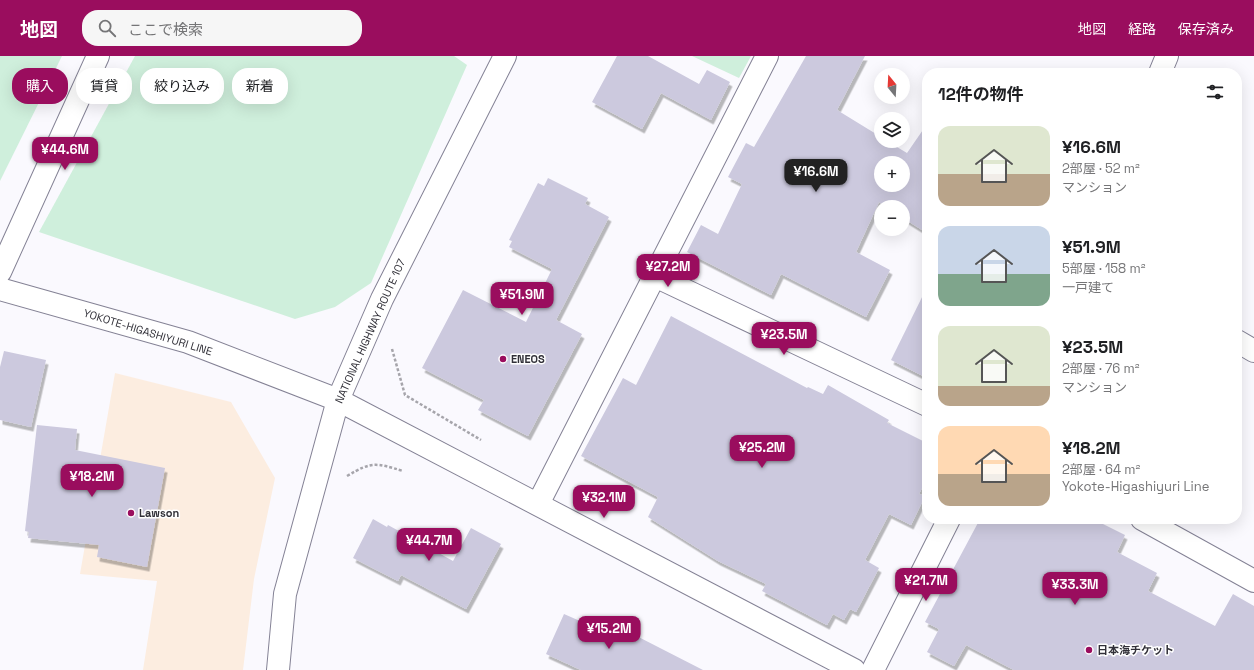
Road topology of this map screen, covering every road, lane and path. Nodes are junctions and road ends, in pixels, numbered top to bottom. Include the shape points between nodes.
1 (98, 56) edge
2 (505, 56) edge
3 (766, 56) edge
4 (1167, 56) edge
5 (1162, 68) edge
6 (0, 272) edge
7 (655, 276) junction
8 (0, 289) edge
9 (1242, 344) edge
10 (1254, 351) edge
11 (338, 400) junction
12 (922, 403) edge
13 (403, 471) dead end
14 (344, 477) dead end
15 (538, 504) junction
16 (946, 524) edge
17 (1151, 524) edge
18 (1254, 581) edge
19 (278, 670) edge
20 (854, 670) edge
21 (873, 670) edge

1 - 6 main road
2 - 11 main road, NATIONAL HIGHWAY ROUTE 107 via 382,299
3 - 7 main road
4 - 5 main road
7 - 12 main road
7 - 15 main road
8 - 11 main road, YOKOTE-HIGASHIYURI LINE via 188,342
9 - 10 main road
11 - 15 main road, YOKOTE-HIGASHIYURI LINE
11 - 19 main road, NATIONAL HIGHWAY ROUTE 107 via 284,594
13 - 14 path via 378,464 362,467
15 - 20 main road, YOKOTE-HIGASHIYURI LINE
16 - 21 main road
17 - 18 main road

